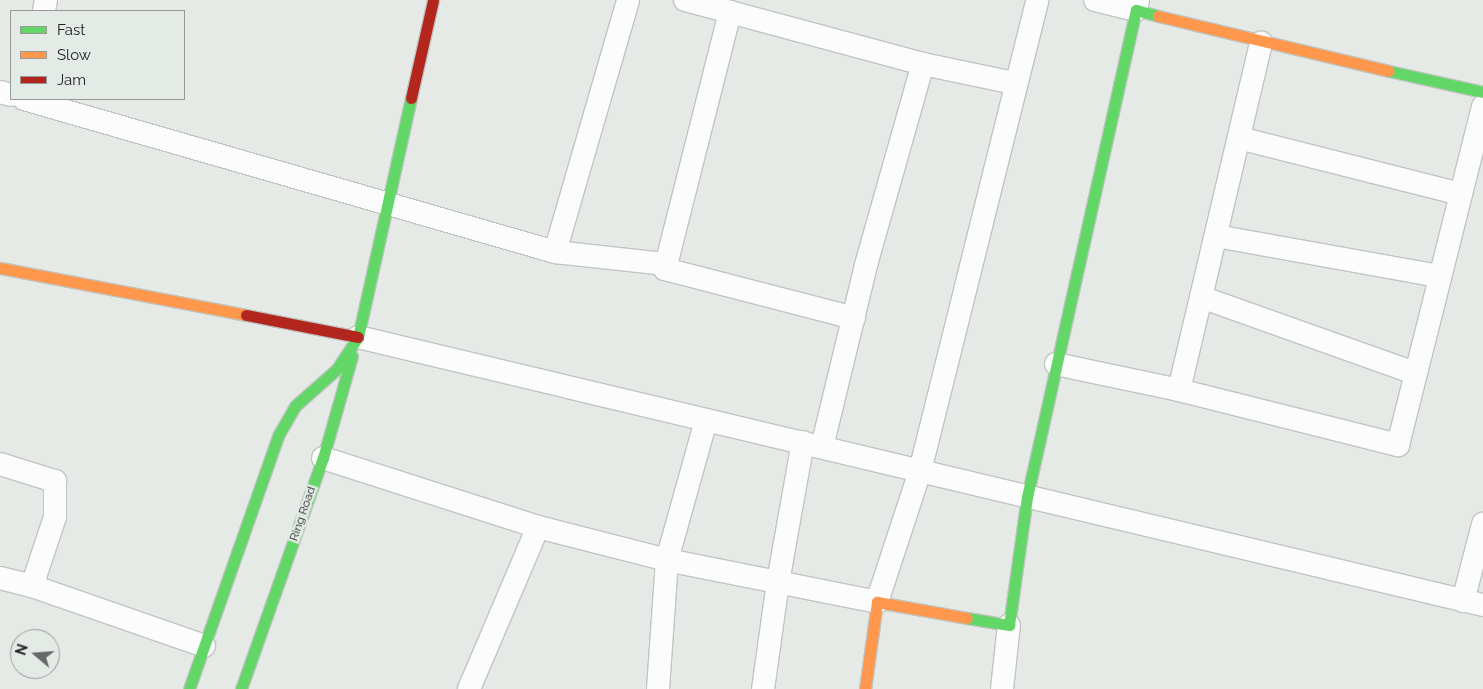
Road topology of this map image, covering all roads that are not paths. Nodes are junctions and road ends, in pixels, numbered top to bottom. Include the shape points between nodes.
1 (433, 0) edge
2 (628, 0) edge
3 (685, 0) edge
4 (1037, 0) edge
5 (1094, 0) edge
6 (1137, 5) edge
7 (730, 12) junction
8 (1262, 43) junction
9 (923, 64) junction
10 (1014, 83) junction
11 (1483, 92) edge
12 (28, 100) edge
13 (1483, 107) edge
14 (1239, 138) junction
15 (1460, 194) junction
16 (388, 201) junction
17 (1216, 236) junction
18 (556, 252) junction
19 (666, 264) junction
20 (0, 268) edge
21 (1439, 276) junction
22 (1201, 297) junction
23 (854, 318) junction
24 (358, 337) junction
25 (1056, 364) junction
26 (1415, 374) junction
27 (1179, 390) junction
28 (706, 420) junction
29 (813, 444) junction
30 (322, 458) junction
31 (0, 464) edge
32 (920, 471) junction
33 (1026, 497) junction
34 (1483, 524) edge
35 (538, 527) junction
36 (667, 560) junction
37 (0, 578) edge
38 (778, 582) junction
39 (32, 586) junction
40 (878, 602) junction
41 (1473, 603) edge
42 (1009, 625) junction
43 (204, 646) junction
44 (189, 689) edge
45 (241, 689) edge
46 (469, 689) edge
47 (658, 689) edge
48 (763, 689) edge
49 (865, 689) edge
50 (1002, 689) edge

1 - 16 street, Ring Road
2 - 18 street
3 - 7 street
4 - 10 street
5 - 6 street
6 - 8 street
6 - 25 street
7 - 9 street
7 - 19 street
8 - 11 street
8 - 14 street
9 - 10 street
9 - 23 street
10 - 32 street
12 - 16 street
13 - 15 street
14 - 15 street
14 - 17 street
15 - 21 street
16 - 18 street
16 - 24 street, Ring Road
17 - 21 street
17 - 22 street
18 - 19 street
19 - 23 street via 665,269
20 - 24 street
21 - 26 street
22 - 26 street
22 - 27 street
23 - 29 street
24 - 28 street
24 - 30 street, Ring Road
24 - 43 street via 337,369 296,406 279,434
25 - 27 street
25 - 33 street
26 - 27 street via 1398,445
28 - 29 street
28 - 36 street
29 - 32 street
29 - 38 street
30 - 35 street
30 - 45 street, Ring Road
31 - 39 street via 55,481 55,517
32 - 33 street
32 - 40 street
33 - 41 street
33 - 42 street
34 - 41 street
35 - 36 street
35 - 46 street
36 - 38 street
36 - 47 street
37 - 39 street
38 - 40 street
38 - 48 street
39 - 43 street
40 - 42 street
40 - 49 street
42 - 50 street
43 - 44 street

